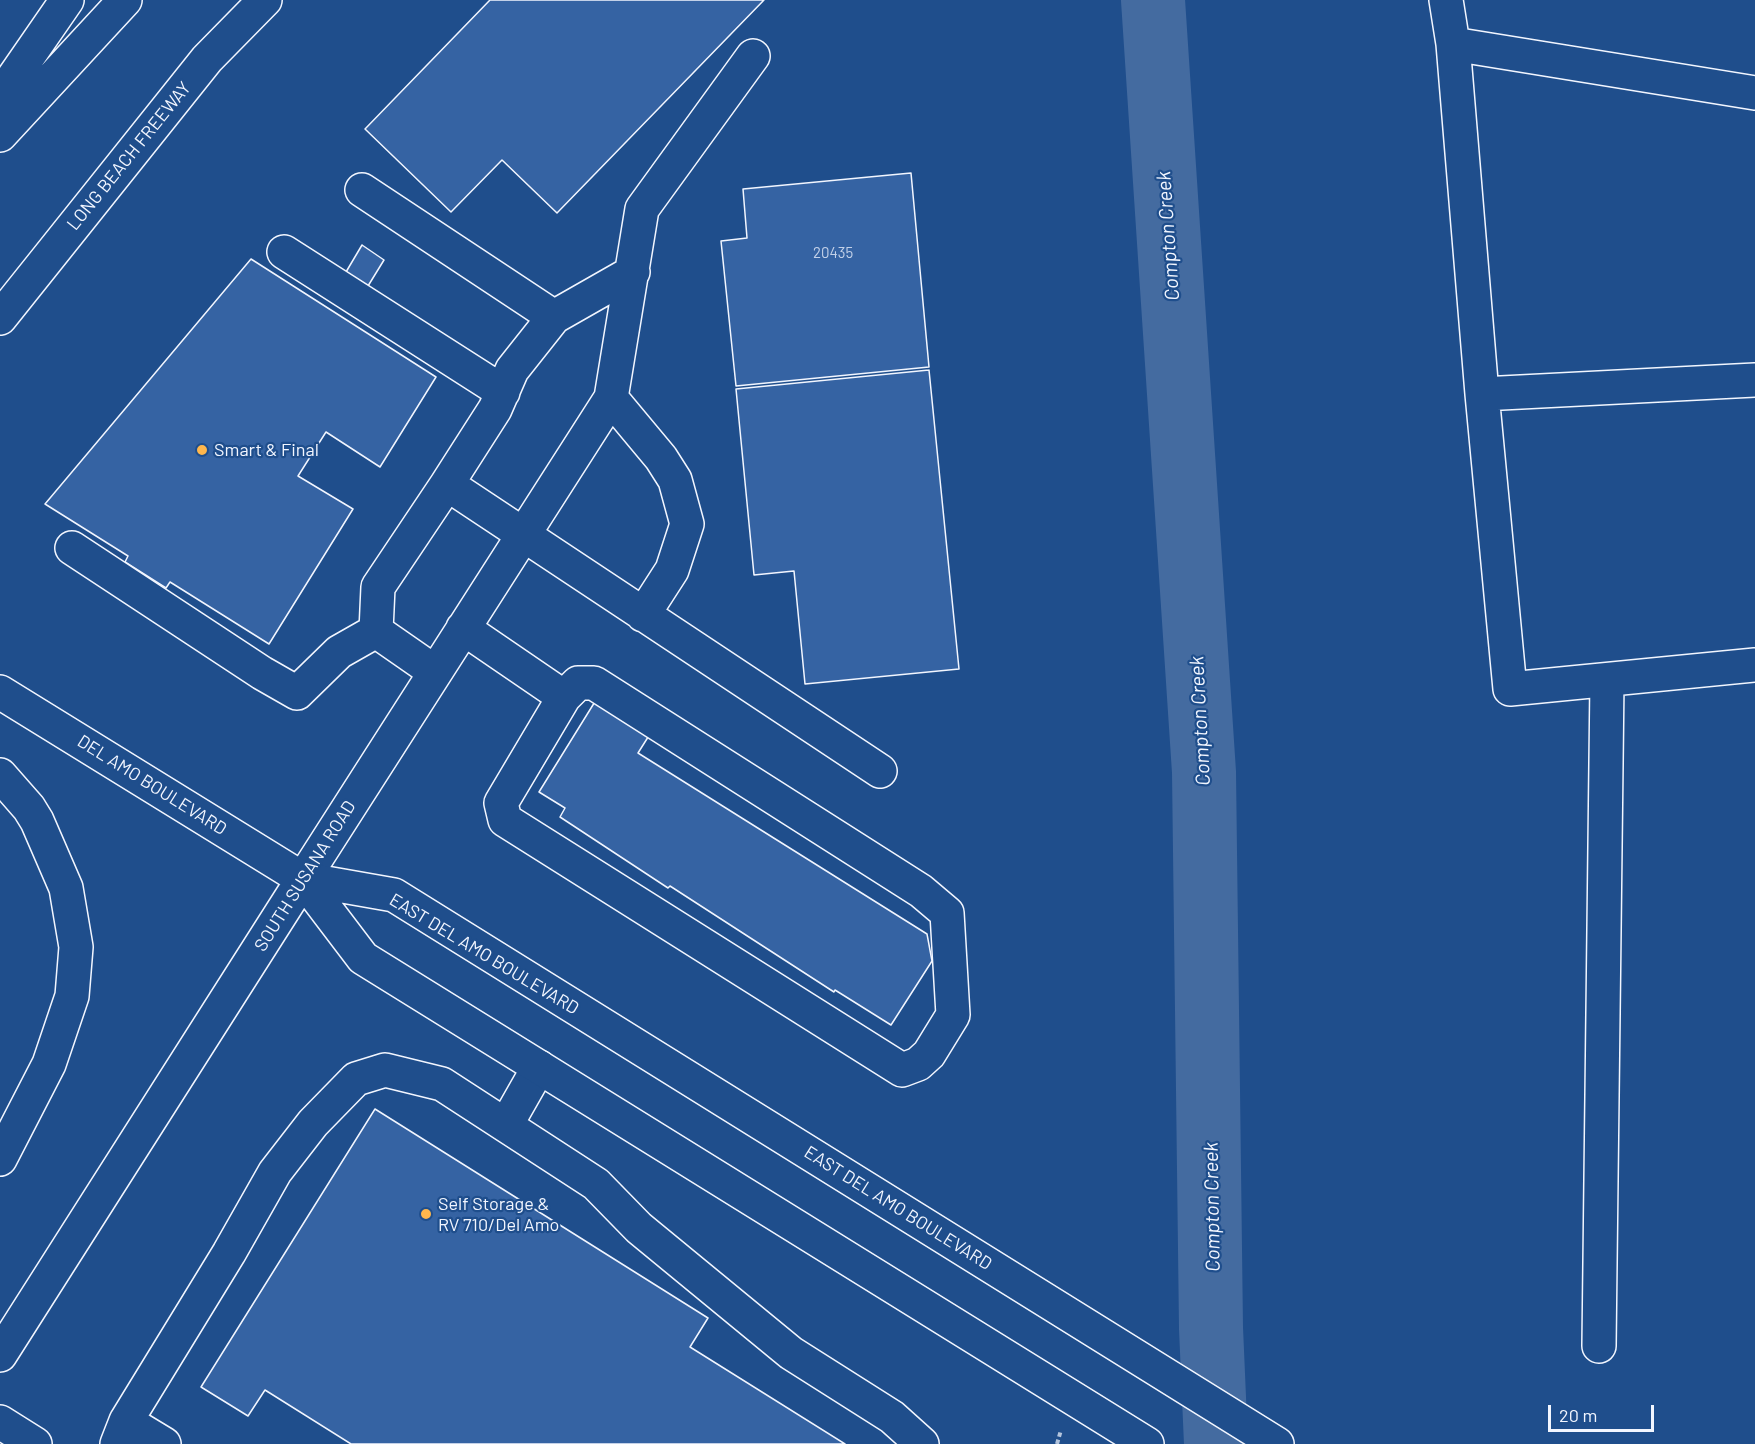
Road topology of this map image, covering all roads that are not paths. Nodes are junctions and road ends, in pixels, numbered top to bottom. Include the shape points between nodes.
1 (67, 0) edge
2 (125, 0) edge
3 (265, 0) edge
4 (1446, 0) edge
5 (1453, 44) junction
6 (753, 56) dead end
7 (1755, 93) edge
8 (0, 97) edge
9 (0, 135) edge
10 (362, 190) dead end
11 (284, 252) dead end
12 (633, 272) junction
13 (0, 318) edge
14 (554, 318) junction
15 (1755, 380) edge
16 (503, 392) junction
17 (1482, 394) junction
18 (611, 398) junction
19 (447, 484) junction
20 (523, 536) junction
21 (72, 548) dead end
22 (643, 615) junction
23 (464, 628) junction
24 (376, 631) junction
25 (1755, 664) edge
26 (435, 672) junction
27 (1606, 680) junction
28 (0, 692) edge
29 (564, 698) junction
30 (880, 771) dead end
31 (0, 775) edge
32 (303, 879) junction
33 (539, 1067) junction
34 (506, 1125) junction
35 (0, 1160) edge
36 (1599, 1346) dead end
37 (0, 1354) edge
38 (0, 1422) edge
39 (122, 1432) edge
40 (35, 1444) edge
41 (164, 1444) edge
42 (922, 1444) edge
43 (1147, 1444) edge
44 (1277, 1444) edge

1 - 8 main road
2 - 9 main road
3 - 13 main road, LONG BEACH FREEWAY via 207,59
4 - 5 main road
5 - 7 main road
5 - 17 main road
6 - 12 main road via 642,209
10 - 14 main road
11 - 16 main road
12 - 14 main road
12 - 18 main road
14 - 16 main road via 512,370
15 - 17 main road
16 - 19 main road
17 - 27 main road via 1510,689
18 - 20 main road, SOUTH SUSANA ROAD
18 - 22 main road via 675,480 687,524 672,570
19 - 20 main road
19 - 24 main road via 378,587
20 - 22 main road
20 - 23 main road, SOUTH SUSANA ROAD
21 - 24 main road via 297,693 339,652
22 - 30 main road
23 - 26 main road, SOUTH SUSANA ROAD
23 - 29 main road
24 - 26 main road
25 - 27 main road
26 - 32 main road, SOUTH SUSANA ROAD
27 - 36 main road
28 - 32 main road, DEL AMO BOULEVARD
29 - 29 main road via 501,803 506,820 902,1070 929,1054 953,1015 947,913 921,891 594,682 578,683
31 - 35 main road via 29,808 45,840 66,888 76,947 72,996 49,1064
32 - 33 main road via 363,958
32 - 37 main road, SOUTH SUSANA ROAD
32 - 44 main road, EAST DEL AMO BOULEVARD via 394,895
33 - 34 main road
33 - 43 main road
34 - 39 main road via 442,1084 385,1070 356,1079 313,1122 275,1172
34 - 42 main road via 596,1184 639,1228 791,1353 892,1417
38 - 40 main road
39 - 41 main road

